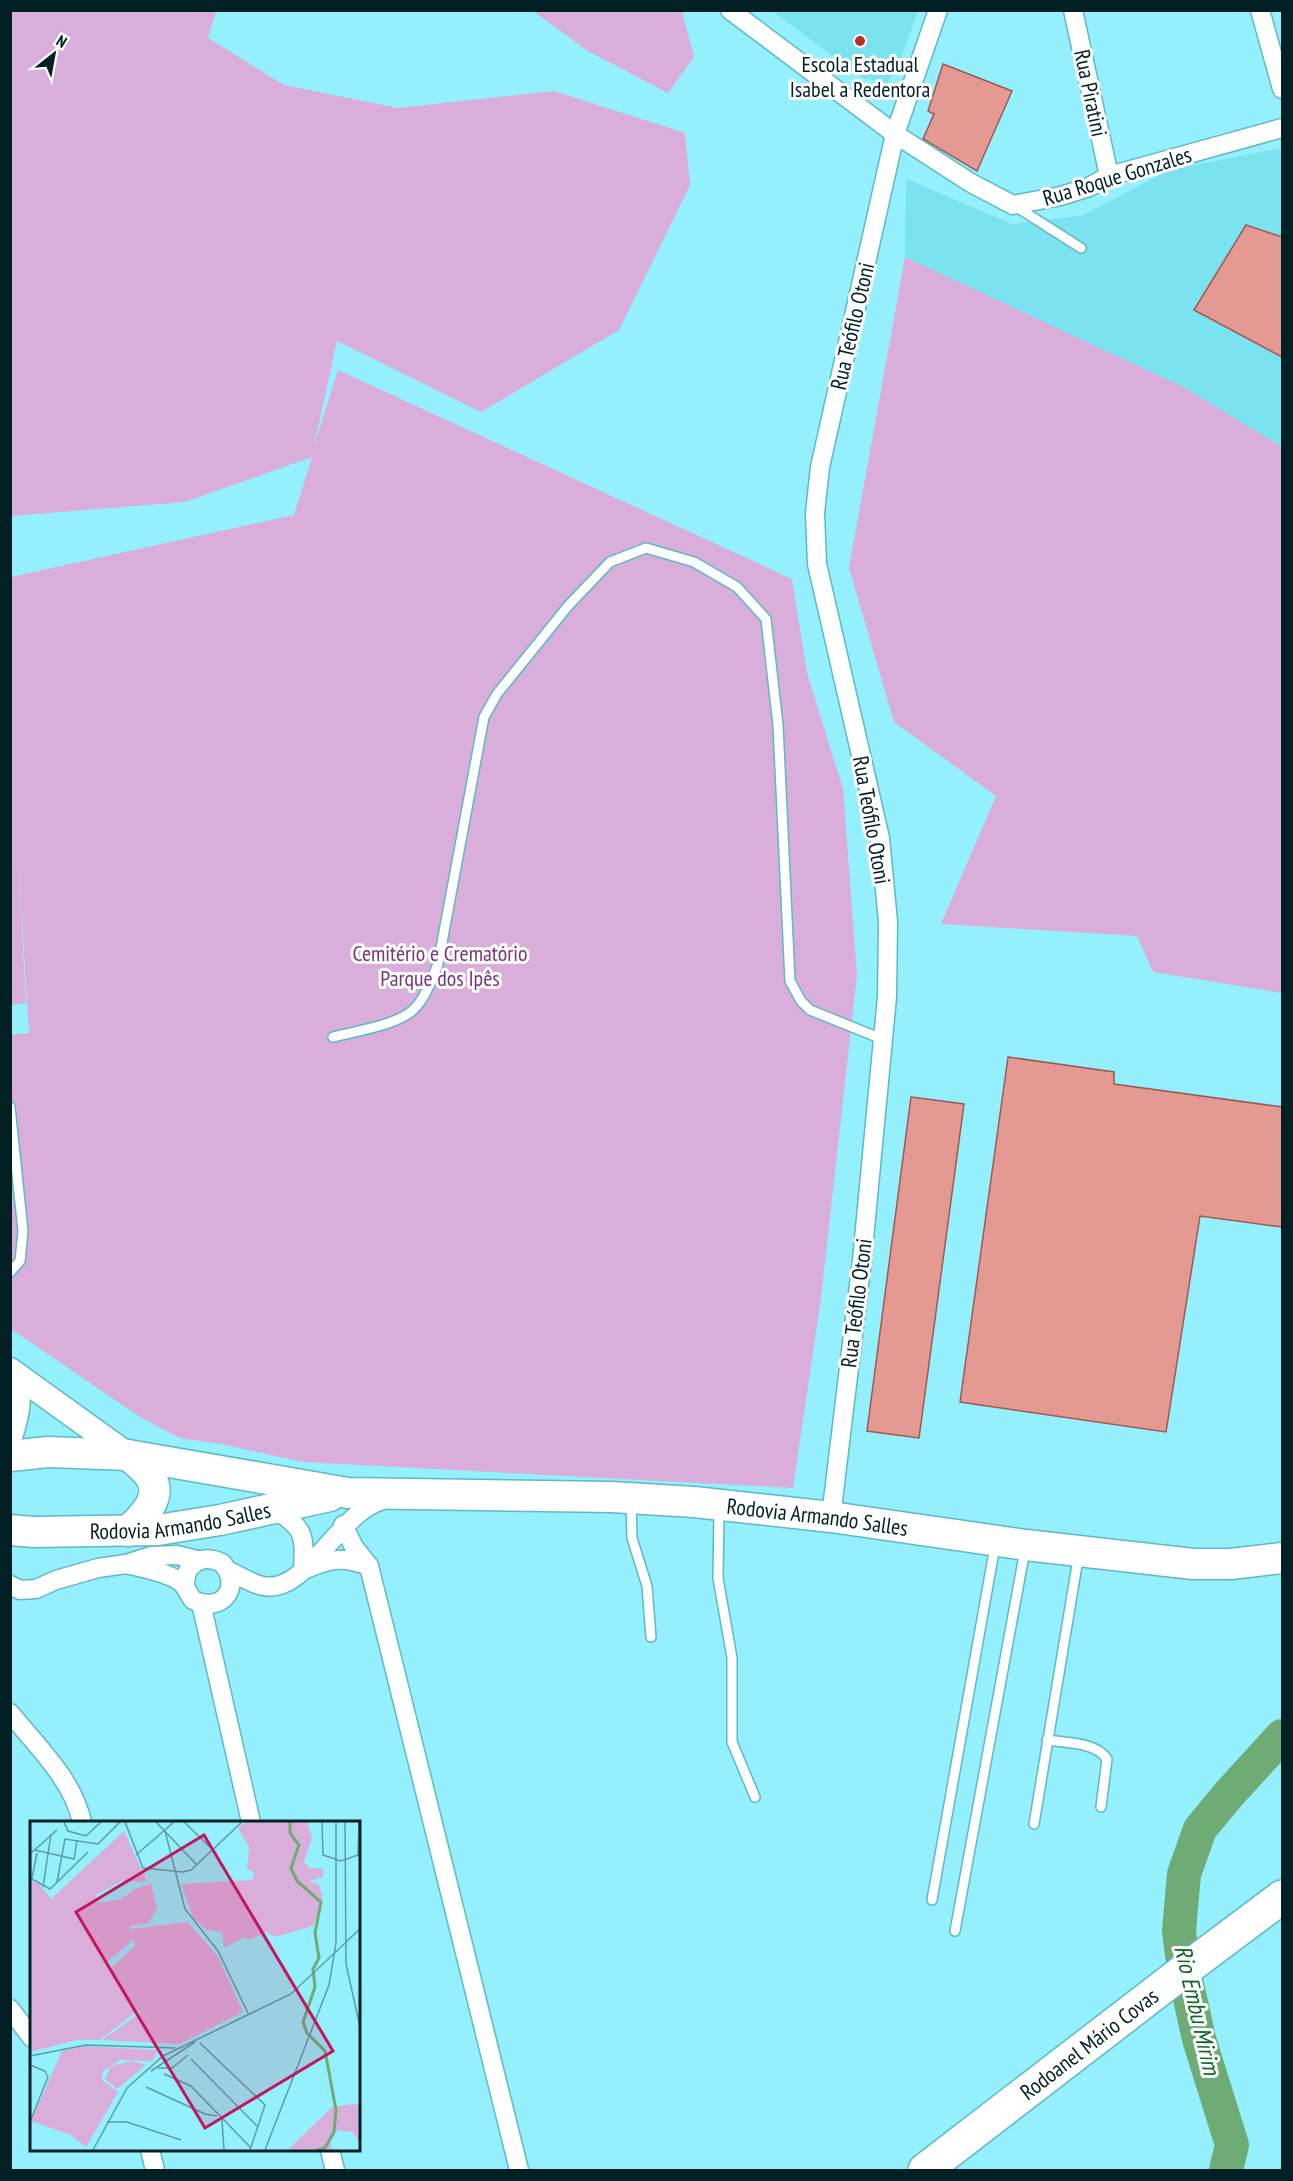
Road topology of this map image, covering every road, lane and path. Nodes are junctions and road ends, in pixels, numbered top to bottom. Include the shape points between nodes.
1 (730, 10) edge
2 (938, 10) edge
3 (1073, 10) edge
4 (1260, 10) edge
5 (1282, 89) edge
6 (1282, 128) edge
7 (895, 134) junction
8 (1109, 176) junction
9 (1013, 205) junction
10 (1081, 248) dead end
11 (333, 1036) dead end
12 (882, 1040) junction
13 (10, 1107) edge
14 (10, 1272) edge
15 (10, 1372) edge
16 (10, 1437) edge
17 (128, 1455) junction
18 (10, 1456) edge
19 (348, 1493) junction
20 (412, 1494) junction
21 (631, 1498) junction
22 (719, 1505) junction
23 (273, 1508) junction
24 (10, 1509) edge
25 (831, 1517) junction
26 (344, 1525) junction
27 (22, 1531) edge
28 (128, 1531) junction
29 (996, 1540) junction
30 (1026, 1545) junction
31 (1080, 1551) junction
32 (1282, 1558) edge
33 (197, 1560) junction
34 (126, 1564) junction
35 (369, 1566) junction
36 (303, 1570) junction
37 (229, 1571) junction
38 (256, 1584) junction
39 (10, 1585) edge
40 (185, 1586) junction
41 (229, 1592) junction
42 (201, 1603) junction
43 (651, 1637) dead end
44 (10, 1713) edge
45 (1047, 1740) junction
46 (755, 1797) dead end
47 (1101, 1807) dead end
48 (82, 1821) edge
49 (251, 1821) edge
50 (1034, 1824) dead end
51 (1282, 1897) edge
52 (932, 1900) dead end
53 (955, 1931) dead end
54 (10, 2009) edge
55 (30, 2035) edge
56 (150, 2151) edge
57 (330, 2151) edge
58 (155, 2170) edge
59 (335, 2170) edge
60 (519, 2170) edge
61 (925, 2170) edge

1 - 7 street, Rua Roque Gonzales
2 - 7 street, Rua Teófilo Otoni
3 - 8 street, Rua Piratini
4 - 5 street
6 - 8 street, Rua Roque Gonzales
7 - 9 street, Rua Roque Gonzales
7 - 12 street, Rua Teófilo Otoni via 820,467 815,513 817,564 880,838 888,922
8 - 9 street, Rua Roque Gonzales via 1061,196
9 - 10 lane
11 - 12 lane via 400,1019 414,1009 428,989 438,964 484,717 497,694 575,598 610,562 646,548 694,562 737,587 766,619 778,725 790,981 810,1010
12 - 25 street, Rua Teófilo Otoni via 862,1260
13 - 14 lane via 23,1231 20,1261
15 - 16 street via 18,1391
15 - 17 street
17 - 18 main road, Rodovia Armando Salles via 48,1452
17 - 19 main road, Rodovia Armando Salles
17 - 28 main road via 149,1474 155,1487 148,1509
19 - 20 main road, Rodovia Armando Salles
19 - 23 main road, Rodovia Armando Salles
20 - 21 main road, Rodovia Armando Salles
20 - 26 street via 372,1502
21 - 22 main road, Rodovia Armando Salles
21 - 43 lane via 632,1538 647,1586
22 - 25 main road, Rodovia Armando Salles
22 - 46 lane via 718,1578 732,1658 732,1742
23 - 28 main road, Rodovia Armando Salles via 158,1530
23 - 36 street via 302,1532
24 - 27 main road
25 - 29 main road, Rodovia Armando Salles
26 - 35 street
26 - 36 street
27 - 28 main road, Rodovia Armando Salles
29 - 30 main road, Rodovia Armando Salles
29 - 52 lane
30 - 31 main road, Rodovia Armando Salles
30 - 53 lane
31 - 32 main road, Rodovia Armando Salles via 1193,1564
31 - 45 lane
33 - 34 street via 177,1555 151,1556
33 - 37 street via 215,1559
33 - 40 street via 187,1570
34 - 39 street via 98,1568 36,1589 20,1590
34 - 40 street via 153,1570
35 - 36 street via 347,1559
35 - 60 street
36 - 38 street via 276,1587
37 - 38 street
37 - 41 street
38 - 41 street
40 - 42 street via 193,1600
41 - 42 street via 217,1603
42 - 49 street
44 - 48 street via 68,1785
45 - 47 lane via 1103,1752 1107,1759
45 - 50 lane
51 - 61 highway, Rodoanel Mário Covas
54 - 55 street
56 - 58 street
57 - 59 street

